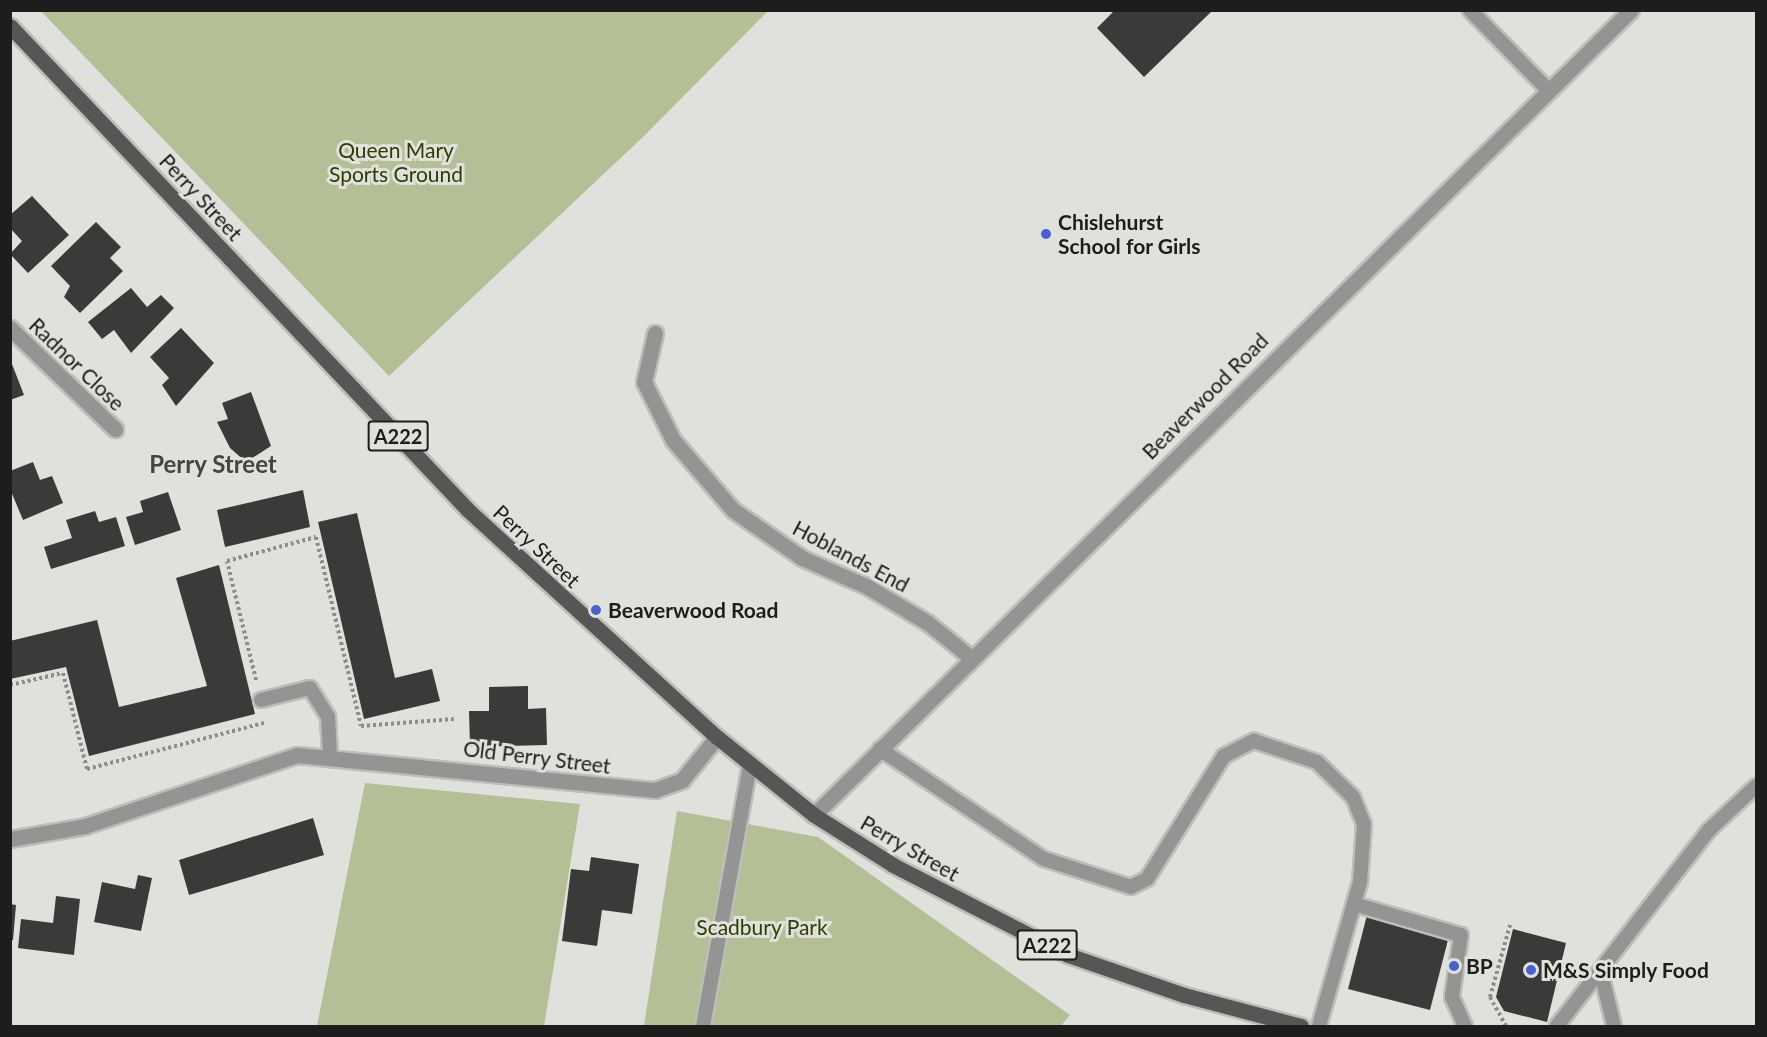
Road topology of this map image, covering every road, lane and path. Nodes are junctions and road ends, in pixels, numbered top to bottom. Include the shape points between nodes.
1 (1470, 10) edge
2 (1631, 10) edge
3 (10, 26) edge
4 (1548, 90) junction
5 (10, 328) edge
6 (655, 333) dead end
7 (115, 429) dead end
8 (970, 657) junction
9 (10, 685) edge
10 (261, 700) junction
11 (454, 719) dead end
12 (717, 737) junction
13 (879, 749) junction
14 (330, 754) junction
15 (750, 765) junction
16 (1756, 786) edge
17 (814, 815) junction
18 (10, 839) edge
19 (1354, 904) junction
20 (1510, 925) dead end
21 (1601, 973) junction
22 (703, 1026) edge
23 (1301, 1026) edge
24 (1319, 1026) edge
25 (1465, 1026) edge
26 (1506, 1026) edge
27 (1557, 1026) edge
28 (1614, 1026) edge

1 - 4 lane
2 - 4 street, Beaverwood Road
3 - 12 main road, Perry Street / A222 via 468,510
4 - 8 street, Beaverwood Road
5 - 7 street, Radnor Close
6 - 8 street, Hoblands End via 644,382 673,440 733,510 802,558 868,587 928,623
8 - 13 street, Beaverwood Road
9 - 10 path via 63,673 87,769 267,723
10 - 11 path via 227,561 316,537 361,726
10 - 14 lane via 310,688 328,717
12 - 14 street, Old Perry Street via 682,780 655,790
12 - 15 main road, Perry Street / A222
13 - 17 street, Beaverwood Road
13 - 19 lane via 1044,859 1131,887 1147,879 1224,756 1254,741 1317,762 1353,797 1364,824
14 - 18 street, Old Perry Street via 270,762 85,826
15 - 17 main road, Perry Street / A222
15 - 22 lane
16 - 21 lane via 1709,830
17 - 23 main road, Perry Street / A222 via 893,865 1068,955 1184,995
19 - 24 lane
19 - 25 lane via 1461,935 1452,997
20 - 26 path via 1490,997
21 - 27 lane
21 - 28 lane

